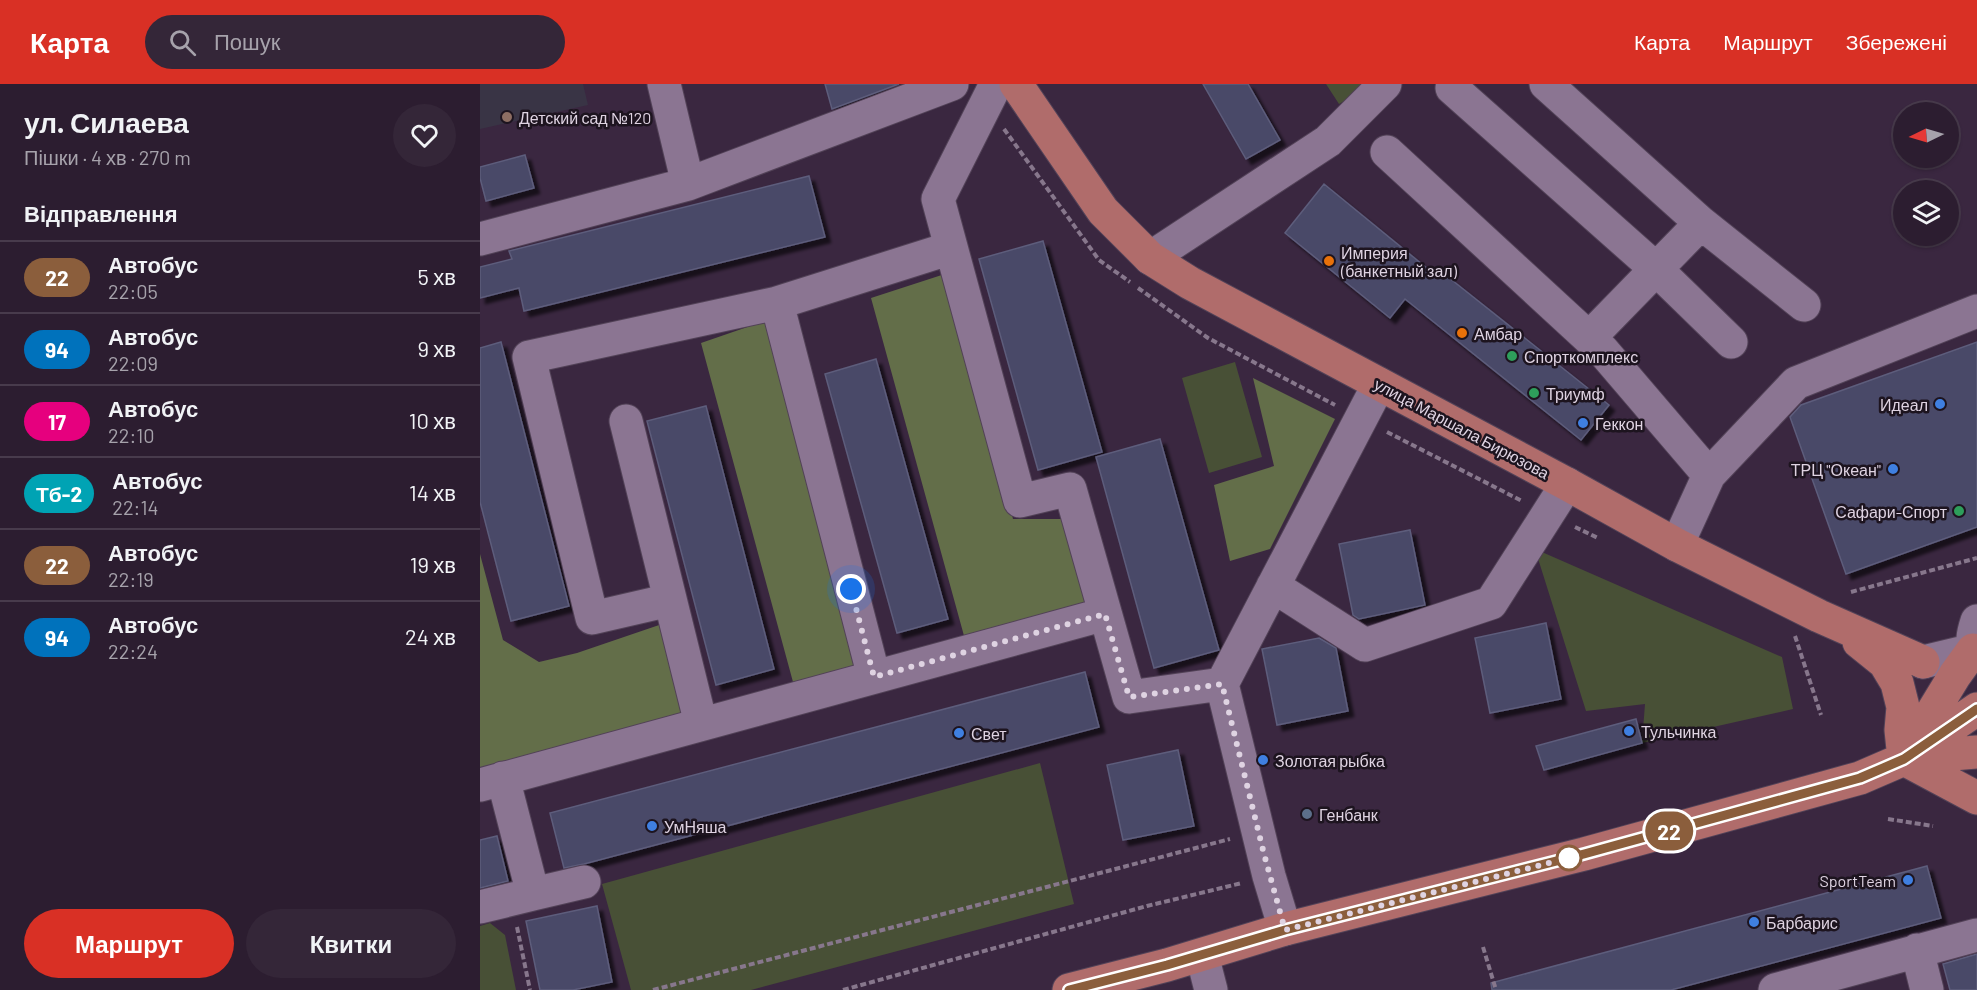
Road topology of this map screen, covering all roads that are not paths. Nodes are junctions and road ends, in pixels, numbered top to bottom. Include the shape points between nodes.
1 (664, 84) edge
2 (952, 84) edge
3 (1016, 84) edge
4 (1386, 84) edge
5 (1546, 84) edge
6 (1452, 88) dead end
7 (991, 94) edge
8 (1387, 152) dead end
9 (688, 184) junction
10 (1701, 223) junction
11 (480, 238) edge
12 (951, 248) junction
13 (1150, 258) junction
14 (1656, 269) junction
15 (777, 303) junction
16 (1804, 305) dead end
17 (1977, 311) edge
18 (1589, 338) junction
19 (1731, 342) dead end
20 (1378, 384) junction
21 (626, 421) dead end
22 (1709, 475) junction
23 (1567, 484) junction
24 (1677, 545) junction
25 (1273, 586) junction
26 (670, 600) junction
27 (1105, 614) junction
28 (1806, 626) junction
29 (1972, 657) edge
30 (1923, 662) joint
31 (874, 677) junction
32 (1222, 684) junction
33 (1977, 709) edge
34 (701, 724) junction
35 (1977, 752) edge
36 (1904, 759) junction
37 (491, 781) edge
38 (1977, 798) edge
39 (584, 882) dead end
40 (508, 900) edge
41 (1285, 930) junction
42 (1977, 935) edge
43 (1917, 950) junction
44 (1202, 955) junction
45 (1069, 990) edge
46 (1211, 990) edge
47 (1775, 990) edge
48 (1927, 990) edge

1 - 9 street
2 - 9 street
3 - 13 main road, улица Маршала Бирюзова via 1103,211
4 - 13 street via 1328,141
5 - 10 street
6 - 14 street
7 - 12 street via 938,199
8 - 18 street
9 - 11 street
10 - 14 street
10 - 16 street
12 - 15 street
12 - 27 street via 1020,501 1070,489
13 - 20 main road, улица Маршала Бирюзова via 1190,284
14 - 18 street
14 - 19 street
15 - 26 street via 529,357 592,618
15 - 31 street
17 - 22 street via 1796,383
18 - 22 street
20 - 23 main road, улица Маршала Бирюзова
20 - 25 street
21 - 26 street
22 - 24 street
23 - 24 main road, улица Маршала Бирюзова
23 - 25 street via 1491,603 1365,645
24 - 28 main road, улица Маршала Бирюзова
25 - 32 street
26 - 34 street
27 - 31 street
27 - 32 street via 1129,697
28 - 30 main road, улица Маршала Бирюзова
28 - 36 main road via 1866,647 1885,663 1897,683 1903,706
29 - 30 street, улица Маршала Бирюзова
29 - 36 main road
31 - 34 street
32 - 41 street
33 - 36 main road
34 - 37 street
35 - 36 main road
36 - 38 main road
36 - 41 main road via 1860,778
37 - 40 street
39 - 40 street
41 - 44 main road
42 - 43 street
43 - 47 street
43 - 48 street
44 - 45 main road
44 - 46 street

